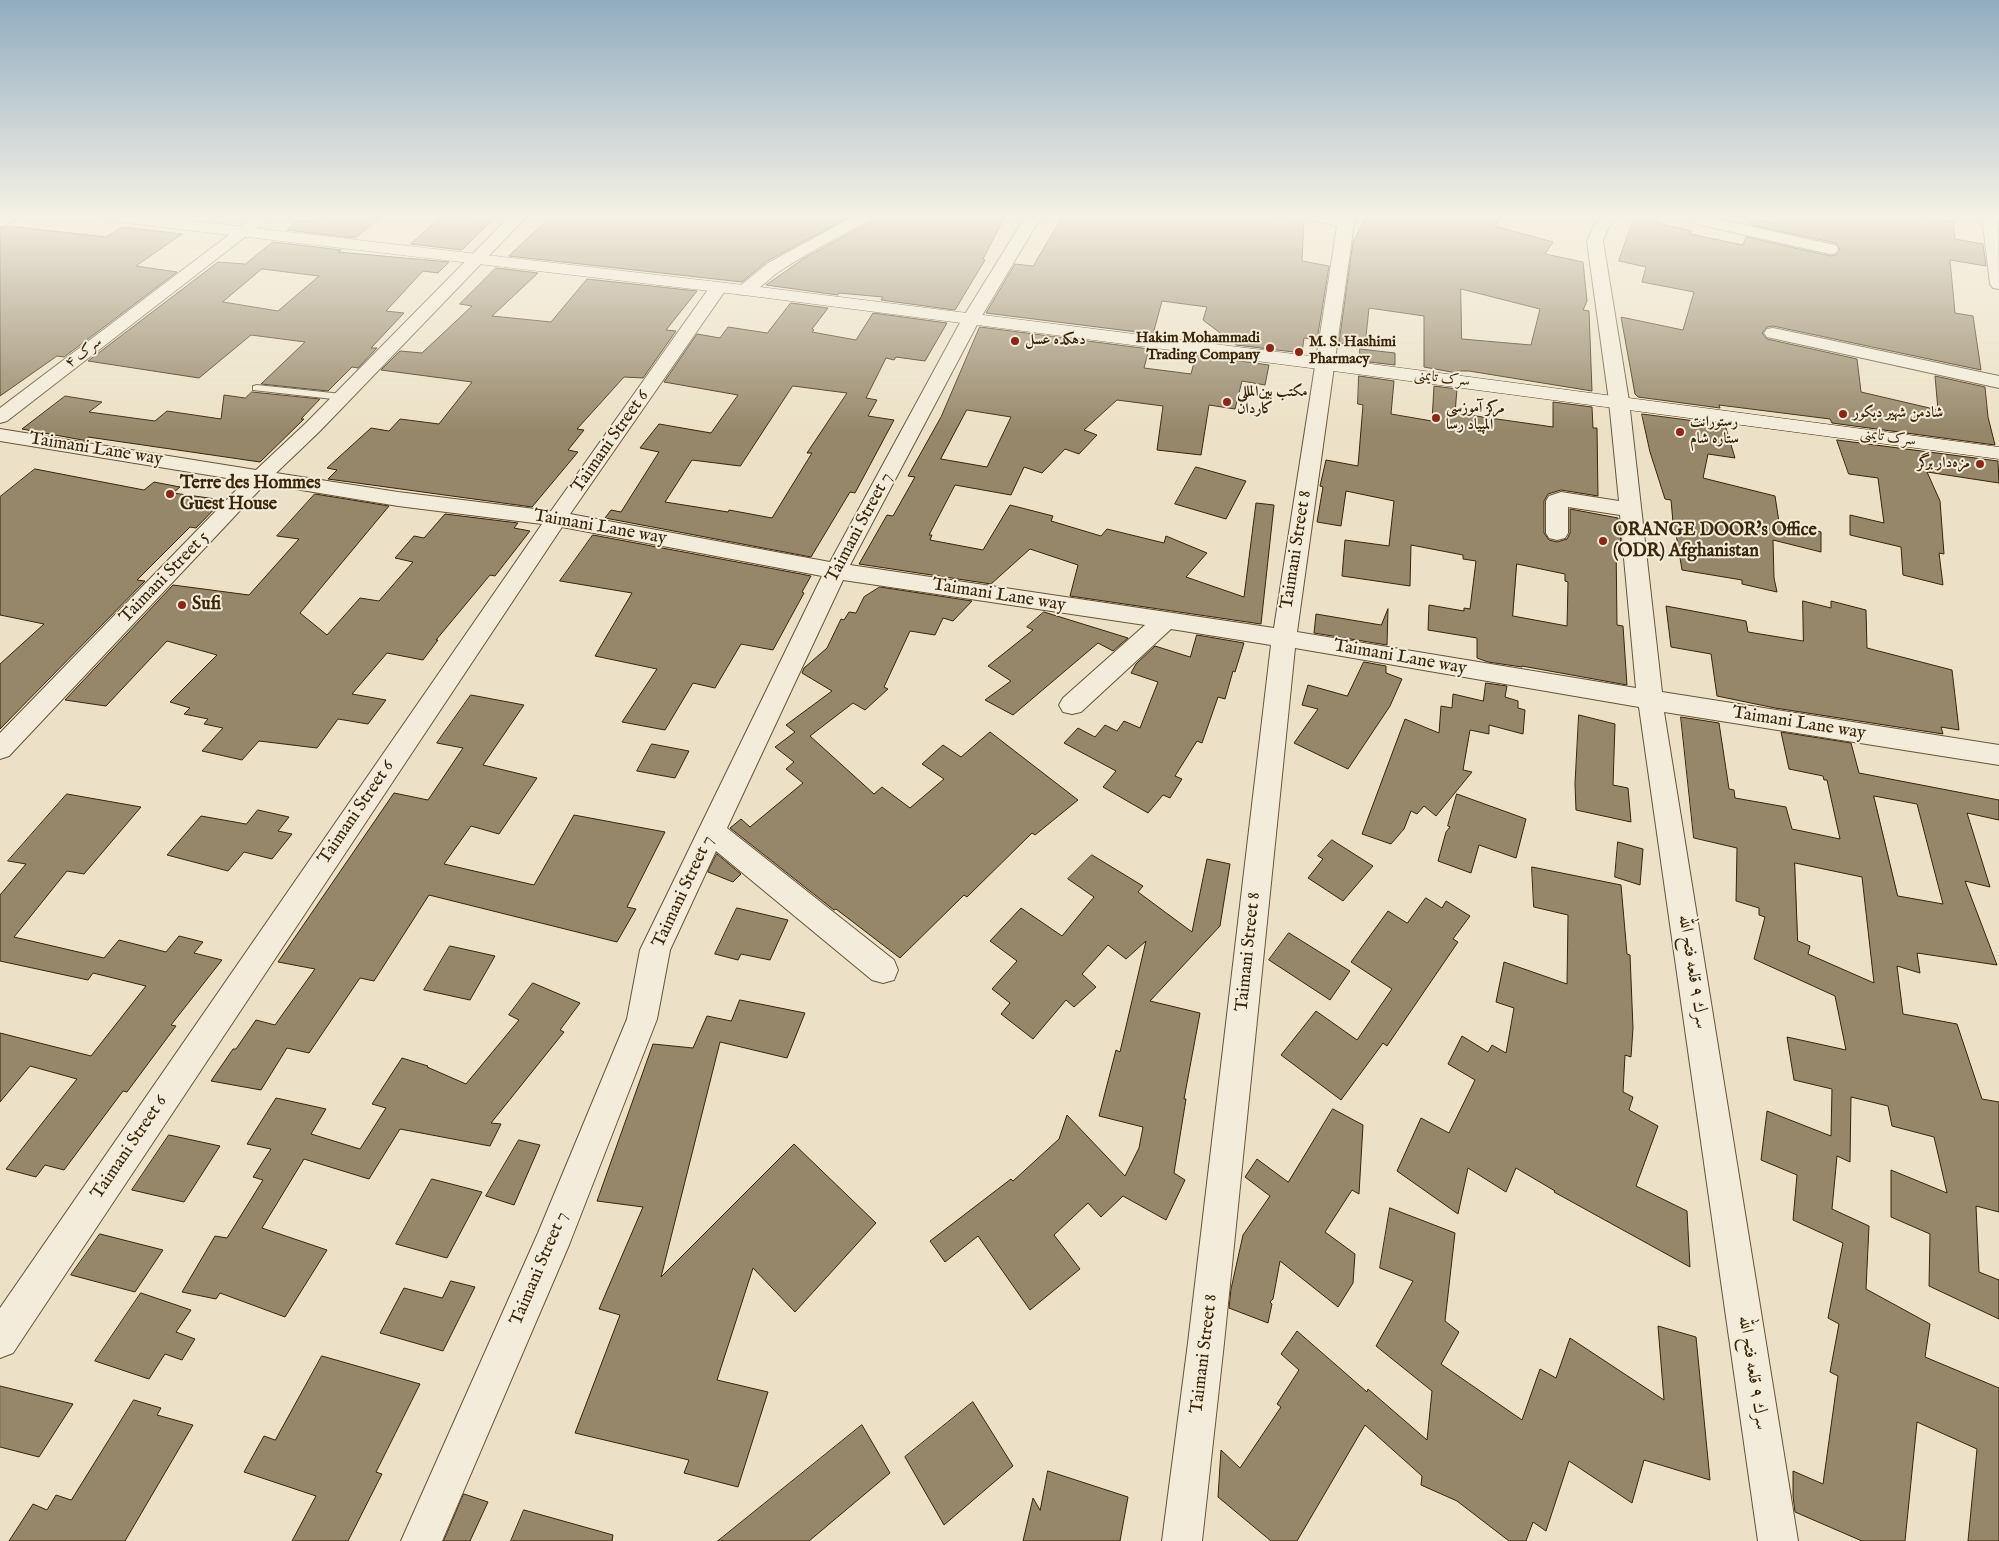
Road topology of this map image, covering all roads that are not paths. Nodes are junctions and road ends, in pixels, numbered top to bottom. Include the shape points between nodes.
1 (169, 288) edge
2 (449, 288) edge
3 (722, 288) edge
4 (990, 288) edge
5 (1337, 288) edge
6 (1602, 288) edge
7 (731, 289) junction
8 (971, 319) junction
9 (1773, 333) dead end
10 (1326, 364) junction
11 (1999, 382) edge
12 (257, 388) dead end
13 (342, 397) junction
14 (1619, 402) junction
15 (0, 418) edge
16 (0, 436) edge
17 (1999, 452) edge
18 (261, 476) junction
19 (1630, 510) junction
20 (558, 519) junction
21 (1557, 533) dead end
22 (836, 571) junction
23 (1165, 620) junction
24 (1284, 638) junction
25 (1650, 700) junction
26 (1072, 705) dead end
27 (0, 749) edge
28 (1999, 755) edge
29 (712, 832) junction
30 (883, 970) dead end
31 (0, 1340) edge
32 (421, 1541) edge
33 (1182, 1541) edge
34 (1778, 1541) edge

1 - 15 street, سرک ۴
2 - 13 street, Taimani Street 5
3 - 7 main road, سرک تایمنی
4 - 8 street, Taimani Street 7
5 - 10 street, Taimani Street 8
6 - 14 street, سرك ٩ قلعه فتح الله
7 - 8 main road, سرک تایمنی
7 - 20 street, Taimani Street 6
8 - 10 main road, سرک تایمنی
8 - 22 street, Taimani Street 7
9 - 11 street
10 - 14 main road, سرک تایمنی
10 - 24 street, Taimani Street 8
12 - 13 lane
13 - 18 street, Taimani Street 5
14 - 17 main road, سرک تایمنی
14 - 19 street, سرك ٩ قلعه فتح الله
16 - 18 street, Taimani Lane way
18 - 20 street, Taimani Lane way
18 - 27 street, Taimani Street 5
19 - 21 street via 1560,499 1557,500
19 - 25 street, سرك ٩ قلعه فتح الله
20 - 22 street, Taimani Lane way
20 - 31 street, Taimani Street 6
22 - 23 street, Taimani Lane way
22 - 29 street, Taimani Street 7
23 - 24 street, Taimani Lane way
23 - 26 street
24 - 25 street, Taimani Lane way
24 - 33 street, Taimani Street 8
25 - 28 street, Taimani Lane way
25 - 34 street, سرك ٩ قلعه فتح الله
29 - 30 street
29 - 32 street, Taimani Street 7 via 655,950 642,1019 551,1246

